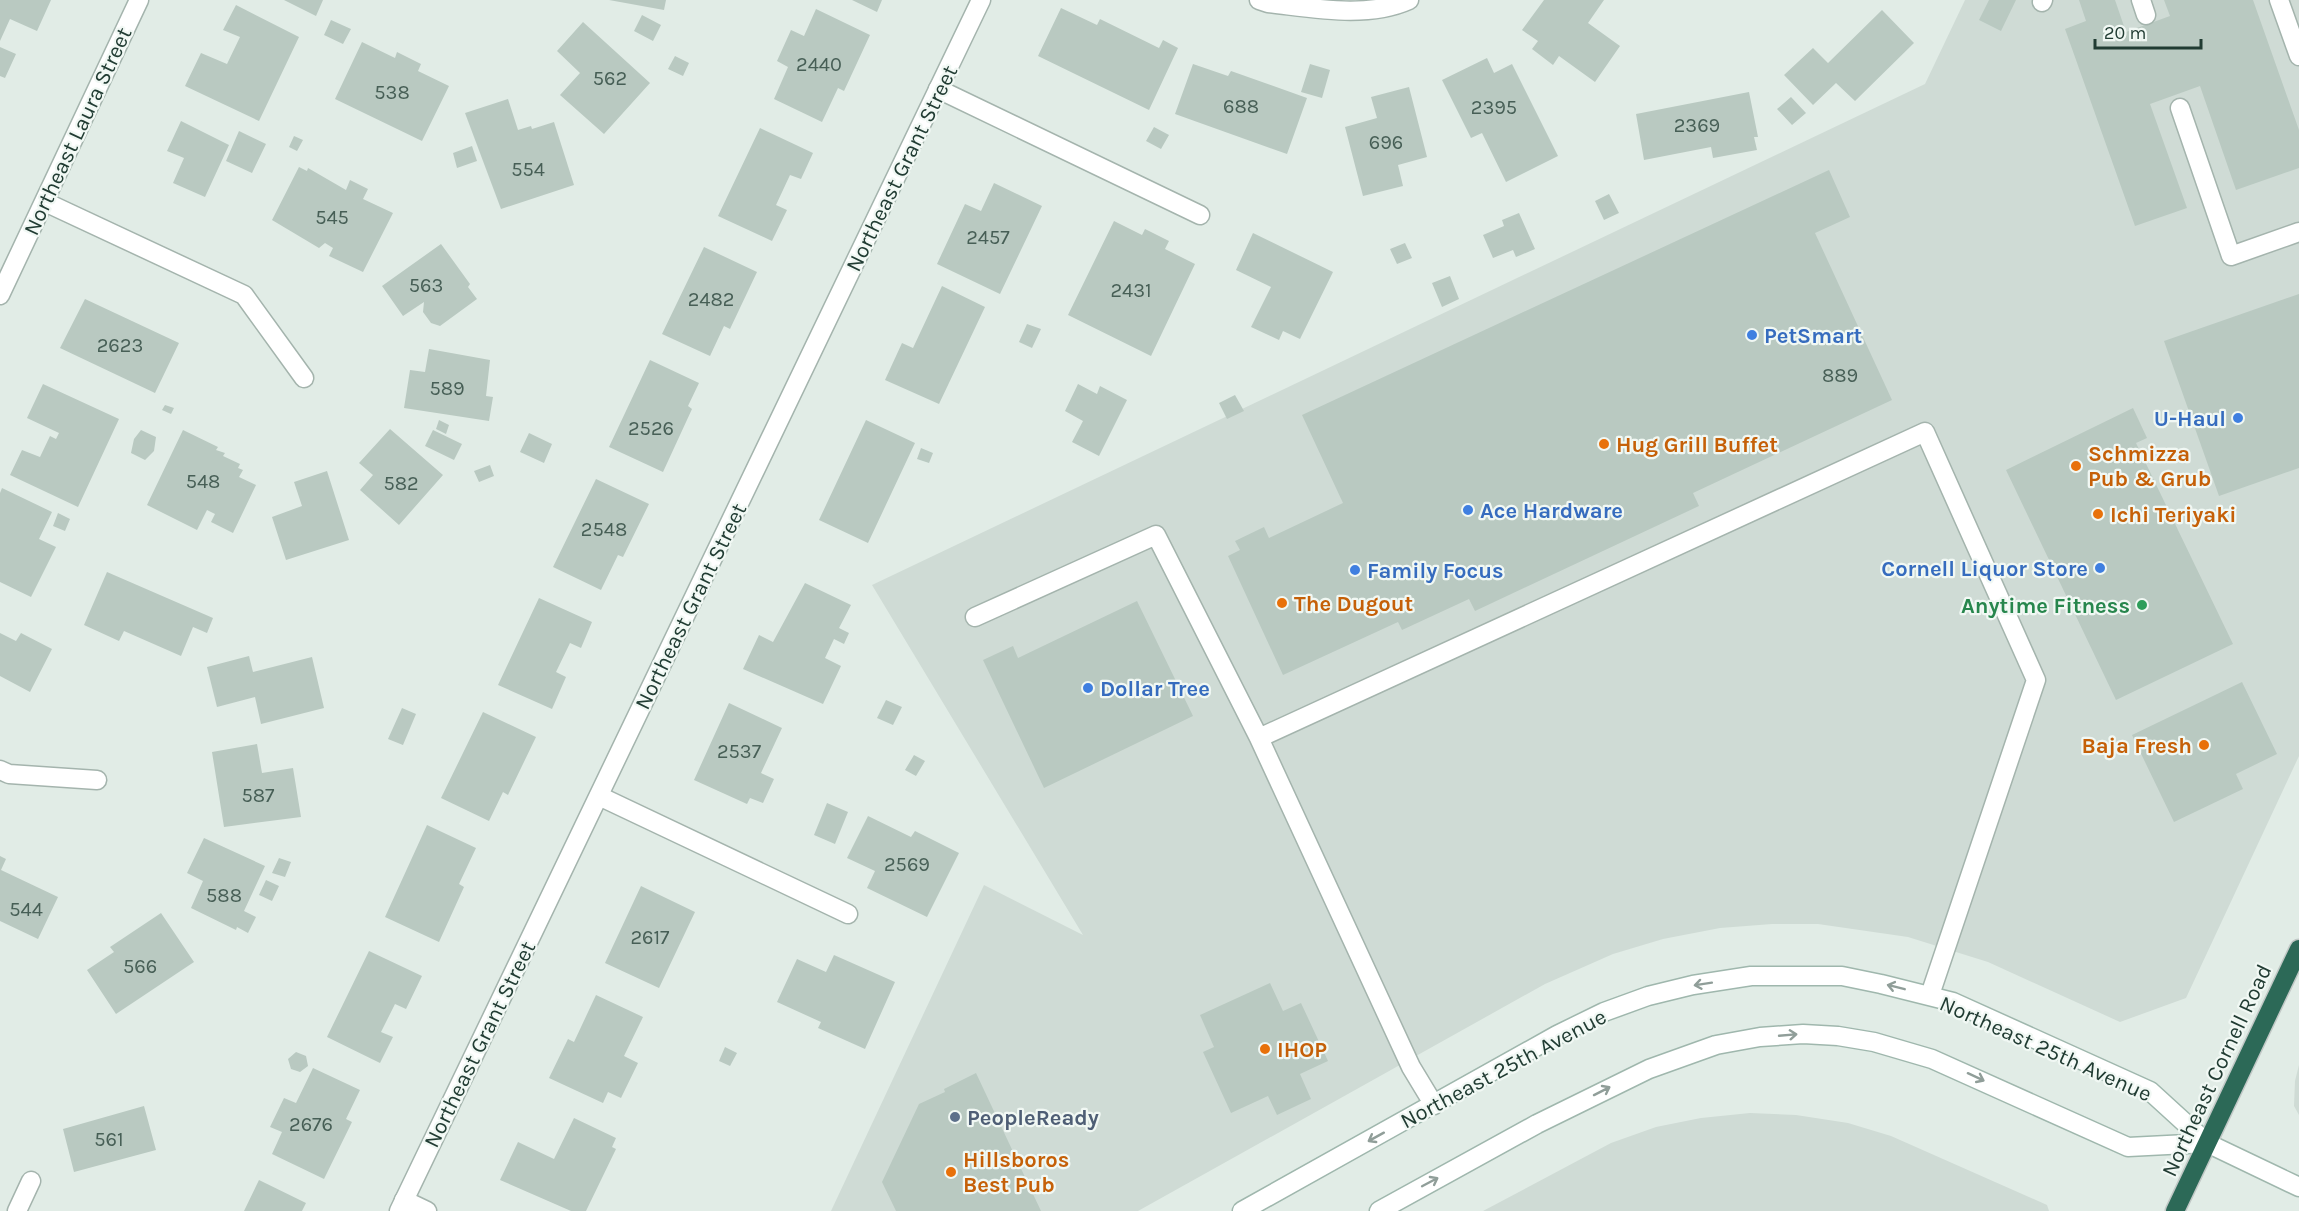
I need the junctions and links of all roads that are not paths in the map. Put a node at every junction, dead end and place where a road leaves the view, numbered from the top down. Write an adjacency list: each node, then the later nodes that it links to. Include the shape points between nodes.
1 (139, 0): 9 (street, Northeast Laura Street)
2 (981, 0): 7 (street, Northeast Grant Street)
3 (1259, 0): 4 (street, via 1314,8 1390,8)
4 (1409, 0)
5 (2280, 0): 6 (street)
6 (2299, 56)
7 (938, 89): 10 (street); 18 (street, Northeast Grant Street)
8 (2180, 108): 11 (street, via 2231,256)
9 (45, 202): 12 (street, Northeast Laura Street); 13 (street, via 244,295)
10 (1200, 215)
11 (2299, 232)
12 (0, 295)
13 (304, 378)
14 (975, 617): 15 (street, via 1156,535)
15 (1259, 738): 21 (street, via 1925,432 2036,680); 22 (street, via 1411,1067)
16 (0, 770): 17 (street, via 9,774)
17 (97, 780)
18 (599, 796): 19 (street); 26 (street, Northeast Grant Street)
19 (848, 914)
20 (2299, 948): 23 (highway, Northeast Cornell Road)
21 (1930, 996): 22 (street, Northeast 25th Avenue, one-way to 22, via 1842,976 1751,976 1693,985 1604,1012); 23 (street, Northeast 25th Avenue, via 1953,1002 2150,1091)
22 (1434, 1105): 29 (street, Northeast 25th Avenue, one-way to 29)
23 (2207, 1143): 25 (street, Northeast 25th Avenue); 30 (street, Northeast 25th Avenue, one-way to 23, via 1537,1124 1650,1069 1716,1045 1760,1037 1838,1036 1932,1059 2127,1147); 31 (highway, Northeast Cornell Road)
24 (31, 1181): 27 (street)
25 (2299, 1187)
26 (401, 1206): 28 (street)
27 (17, 1211)
28 (427, 1211)
29 (1242, 1211)
30 (1379, 1211)
31 (2175, 1211)

